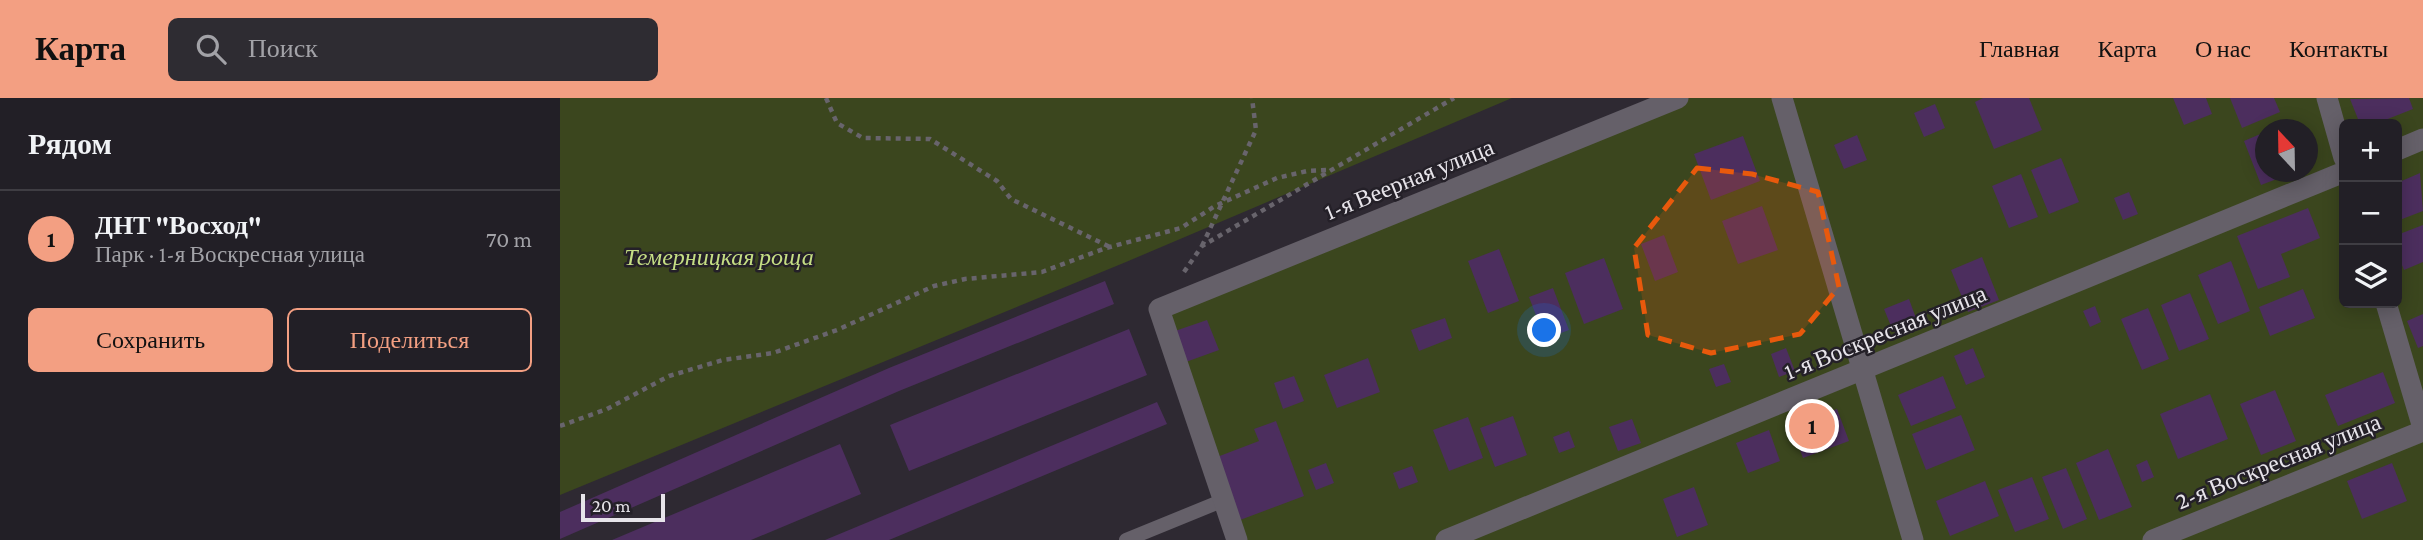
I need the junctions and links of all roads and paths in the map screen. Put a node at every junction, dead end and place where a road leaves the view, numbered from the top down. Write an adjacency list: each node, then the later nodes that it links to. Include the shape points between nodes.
1 (826, 98): 14 (path, via 837,123 863,138 930,139 997,181 1011,199)
2 (1252, 98): 12 (path, via 1256,130)
3 (1454, 98): 10 (path)
4 (1678, 98): 16 (street, 1-я Веерная улица)
5 (1782, 98): 17 (street)
6 (2327, 98): 8 (street)
7 (2423, 139): 9 (street)
8 (2339, 140)
9 (2402, 148)
10 (1327, 170): 12 (path, via 1292,173); 13 (path)
11 (2339, 174): 17 (street, 1-я Воскресная улица)
12 (1222, 204): 13 (path); 14 (path, via 1181,228)
13 (1202, 246): 16 (path)
14 (1111, 247): 18 (path, via 1042,272 934,286 781,350 669,376 607,409)
15 (2387, 308): 19 (street)
16 (1159, 309): 20 (street)
17 (1861, 371): 23 (street, 1-я Воскресная улица); 24 (street)
18 (560, 426)
19 (2423, 429): 25 (street, 2-я Воскресная улица)
20 (1224, 500): 21 (lane); 22 (street)
21 (1126, 540)
22 (1237, 540)
23 (1446, 540)
24 (1913, 540)
25 (2153, 540)

